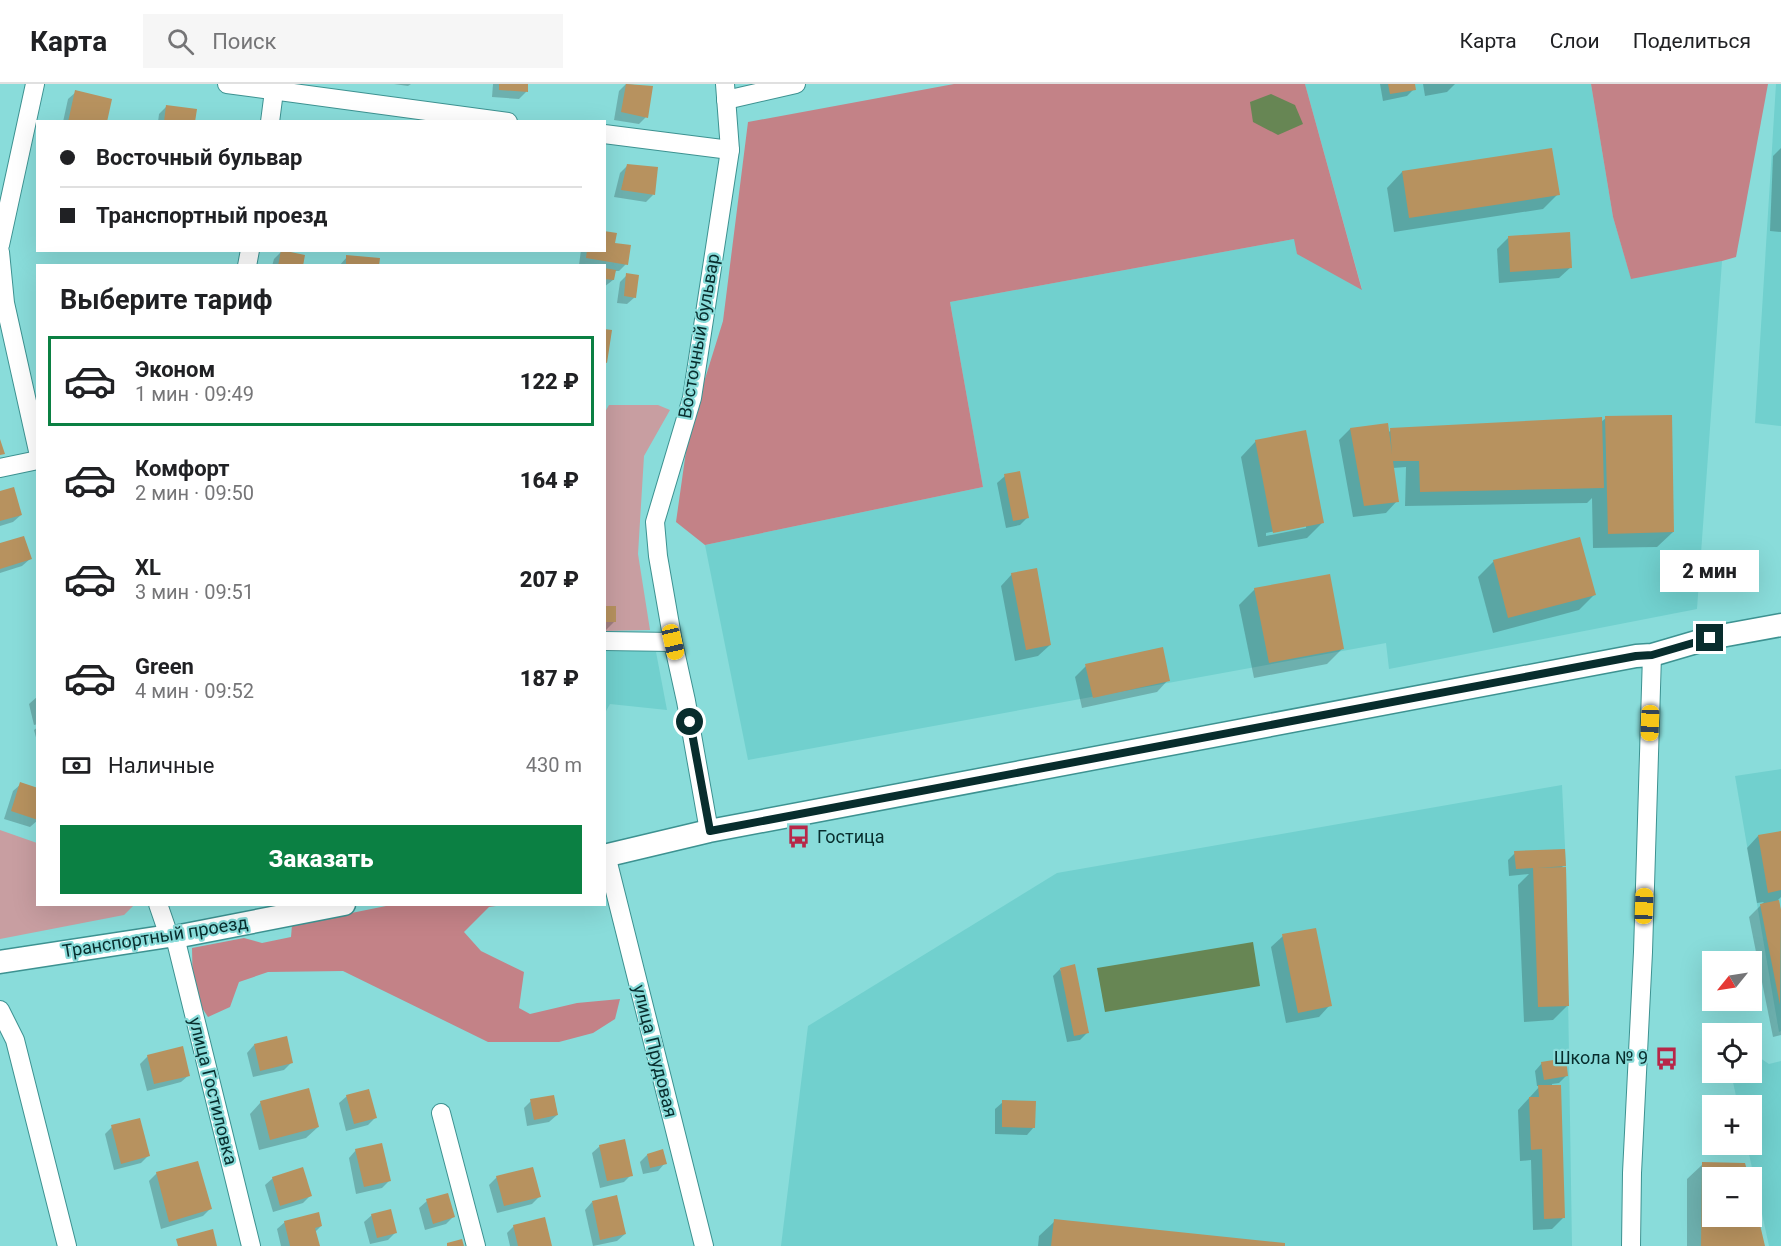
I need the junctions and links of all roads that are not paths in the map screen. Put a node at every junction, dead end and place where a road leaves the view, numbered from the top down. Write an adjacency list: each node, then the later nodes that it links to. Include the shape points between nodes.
1 (35, 84): 10 (street)
2 (227, 84): 4 (street)
3 (796, 84): 5 (street)
4 (274, 92): 6 (street); 7 (street)
5 (726, 92): 9 (street, Восточный бульвар)
6 (270, 120)
7 (492, 120)
8 (606, 134): 9 (street)
9 (730, 150): 17 (street, Восточный бульвар, via 692,398 655,522)
10 (0, 245)
11 (0, 252): 12 (street, via 5,303)
12 (36, 442)
13 (36, 460): 14 (street)
14 (0, 468)
15 (1781, 625): 18 (main road, via 1710,638)
16 (606, 641): 17 (street)
17 (673, 642): 19 (street, Восточный бульвар)
18 (1652, 655): 19 (main road); 32 (street)
19 (710, 831): 20 (main road)
20 (606, 856)
21 (606, 860): 31 (street, улица Прудовая)
22 (159, 906): 24 (street, улица Гостиловка)
23 (333, 906): 24 (main road, Транспортный проезд)
24 (172, 936): 25 (main road, Транспортный проезд); 29 (street, улица Гостиловка)
25 (0, 962)
26 (0, 1010): 28 (street, via 15,1040)
27 (441, 1113): 30 (street)
28 (67, 1246)
29 (251, 1246)
30 (476, 1246)
31 (704, 1246)
32 (1631, 1246)

